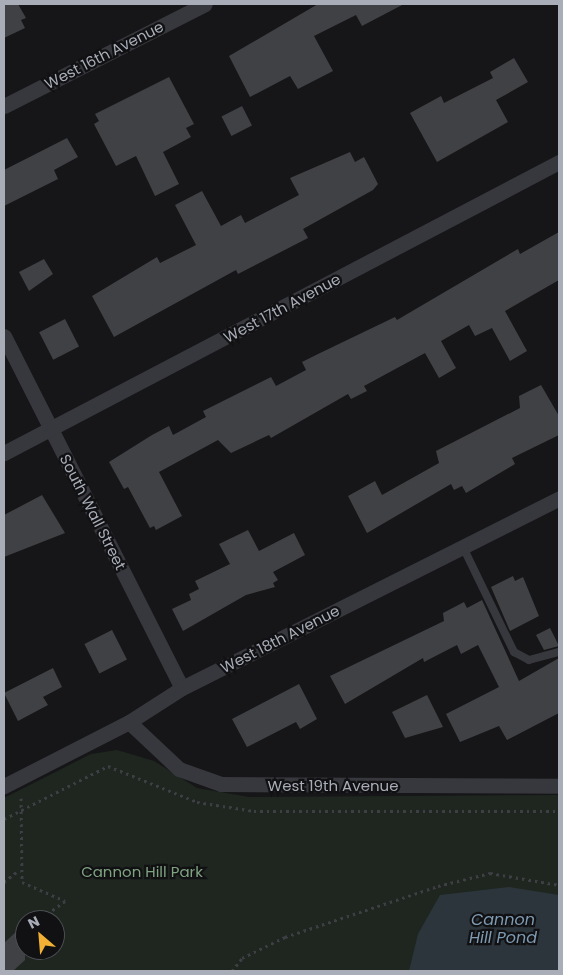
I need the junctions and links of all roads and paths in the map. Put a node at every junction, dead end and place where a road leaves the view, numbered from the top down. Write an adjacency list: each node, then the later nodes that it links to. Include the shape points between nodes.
1 (205, 4): 2 (street, West 16th Avenue)
2 (4, 106)
3 (559, 162): 5 (street, West 17th Avenue)
4 (4, 336): 5 (street, South Wall Street)
5 (50, 430): 6 (street, West 17th Avenue); 10 (street, South Wall Street)
6 (4, 454)
7 (559, 498): 8 (street, West 18th Avenue)
8 (463, 547): 9 (lane, via 514,652 528,660); 10 (street, West 18th Avenue)
9 (559, 652)
10 (182, 688): 11 (street, West 18th Avenue)
11 (129, 722): 12 (street, West 18th Avenue); 14 (street, West 19th Avenue, via 179,769 221,784)
12 (21, 777): 13 (street, West 18th Avenue); 15 (path)
13 (4, 786)
14 (559, 786)
15 (19, 870): 16 (path); 18 (path, via 28,888 65,902)
16 (4, 882)
17 (559, 885): 21 (path, via 490,873 438,886 285,937 242,958)
18 (53, 910)
19 (15, 939): 20 (path)
20 (4, 948)
21 (232, 971)

